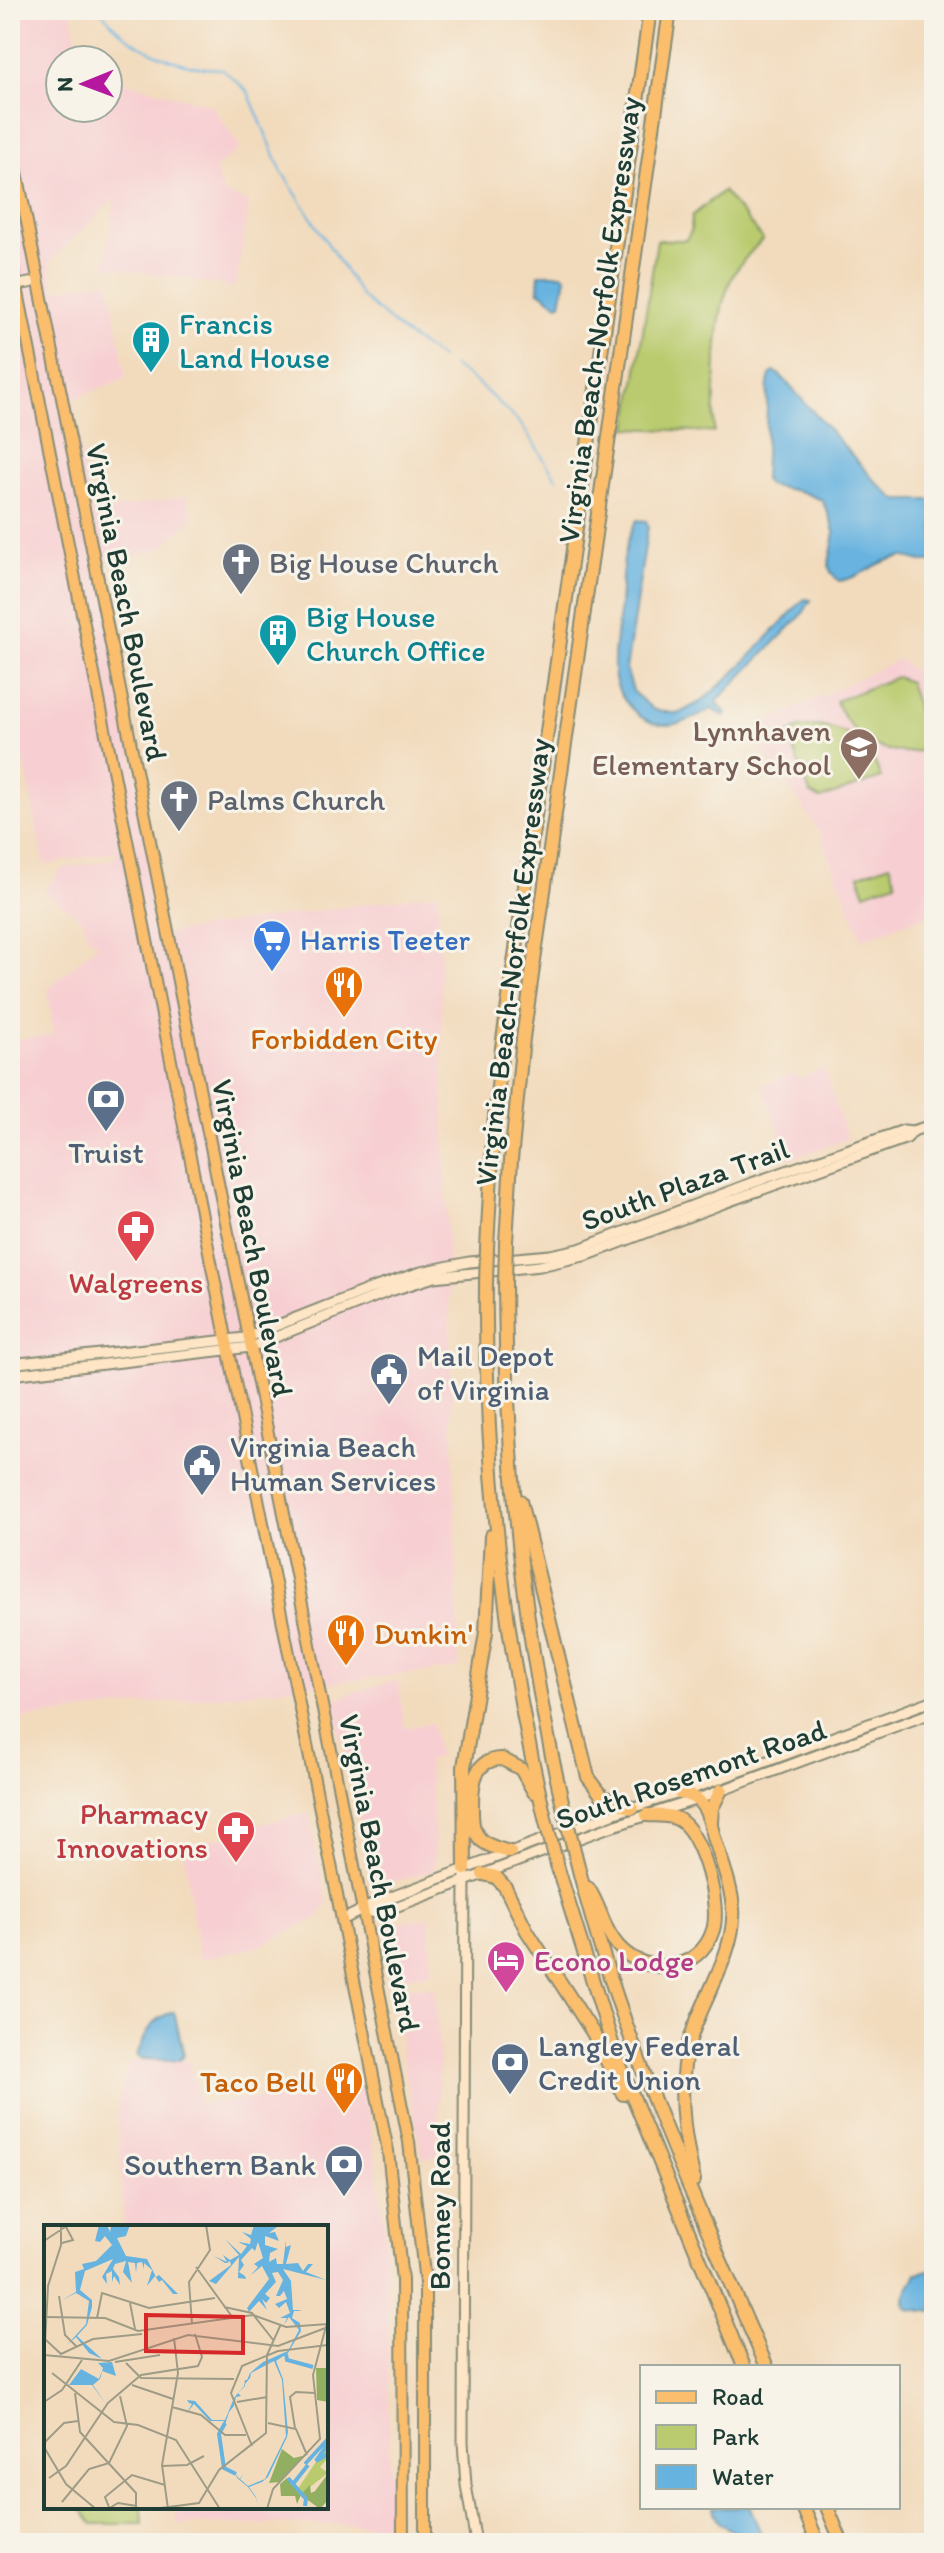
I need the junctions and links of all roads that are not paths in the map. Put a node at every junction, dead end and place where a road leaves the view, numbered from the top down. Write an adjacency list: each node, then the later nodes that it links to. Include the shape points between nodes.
1 (650, 10): 16 (highway, Virginia Beach-Norfolk Expressway, bridge, via 502,1047 486,1284)
2 (670, 10): 15 (highway, Virginia Beach-Norfolk Expressway, bridge, via 525,1023 506,1242)
3 (10, 137): 5 (main road, Virginia Beach Boulevard)
4 (10, 252): 6 (main road, Virginia Beach Boulevard)
5 (38, 281): 6 (main road); 11 (main road, Virginia Beach Boulevard)
6 (14, 286): 8 (main road, Virginia Beach Boulevard)
7 (10, 304): 8 (main road)
8 (24, 317): 12 (main road, Virginia Beach Boulevard)
9 (934, 1124): 10 (main road, South Plaza Trail)
10 (913, 1131): 11 (main road, South Plaza Trail, via 907,1138 588,1255 540,1266 434,1277); 11 (main road, South Plaza Trail, via 749,1184 579,1249 469,1262 388,1282)
11 (250, 1342): 12 (main road); 32 (main road, Virginia Beach Boulevard)
12 (228, 1346): 13 (main road); 14 (main road); 33 (main road, Virginia Beach Boulevard)
13 (10, 1364)
14 (10, 1375)
15 (510, 1455): 24 (highway, via 588,1777 603,1797); 31 (highway, Virginia Beach-Norfolk Expressway, bridge, via 526,1608)
16 (492, 1469): 26 (highway, Virginia Beach-Norfolk Expressway, via 507,1616); 30 (highway, via 487,1620 463,1790)
17 (934, 1700): 22 (main road, South Rosemont Road)
18 (934, 1712): 19 (main road, South Rosemont Road)
19 (878, 1733): 20 (main road); 21 (main road, South Rosemont Road)
20 (872, 1747)
21 (721, 1790): 23 (main road, South Rosemont Road); 27 (highway)
22 (680, 1793): 23 (highway); 24 (main road, South Rosemont Road)
23 (698, 1799): 25 (main road, South Rosemont Road); 27 (highway)
24 (632, 1808): 28 (main road, South Rosemont Road)
25 (647, 1815): 29 (main road, South Rosemont Road); 31 (highway, via 683,1822 699,1849 716,1910 712,1934 702,1950 668,1967 635,1960 607,1931)
26 (545, 1818): 28 (highway, via 516,1764 502,1759 484,1764 472,1785 474,1829 487,1844); 34 (highway, Virginia Beach-Norfolk Expressway, bridge, via 597,1999)
27 (711, 1825): 35 (highway, via 733,1920 688,2045 681,2104)
28 (510, 1852): 30 (main road, South Rosemont Road)
29 (483, 1874): 30 (main road, South Rosemont Road); 34 (highway, via 496,1877 505,1887 593,2033)
30 (464, 1875): 32 (main road); 42 (main road, Bonney Road, via 463,2442)
31 (580, 1877): 35 (highway, Virginia Beach-Norfolk Expressway, via 627,2026)
32 (363, 1911): 33 (main road); 41 (main road, Virginia Beach Boulevard, via 421,2231)
33 (342, 1920): 40 (main road, Virginia Beach Boulevard, via 395,2202 402,2280)
34 (659, 2164): 36 (highway, Virginia Beach-Norfolk Expressway)
35 (703, 2218): 37 (highway, Virginia Beach-Norfolk Expressway)
36 (743, 2365)
37 (766, 2365)
38 (804, 2509): 43 (highway)
39 (828, 2509): 44 (highway)
40 (403, 2543)
41 (425, 2543)
42 (476, 2543)
43 (818, 2543)
44 (842, 2543)

